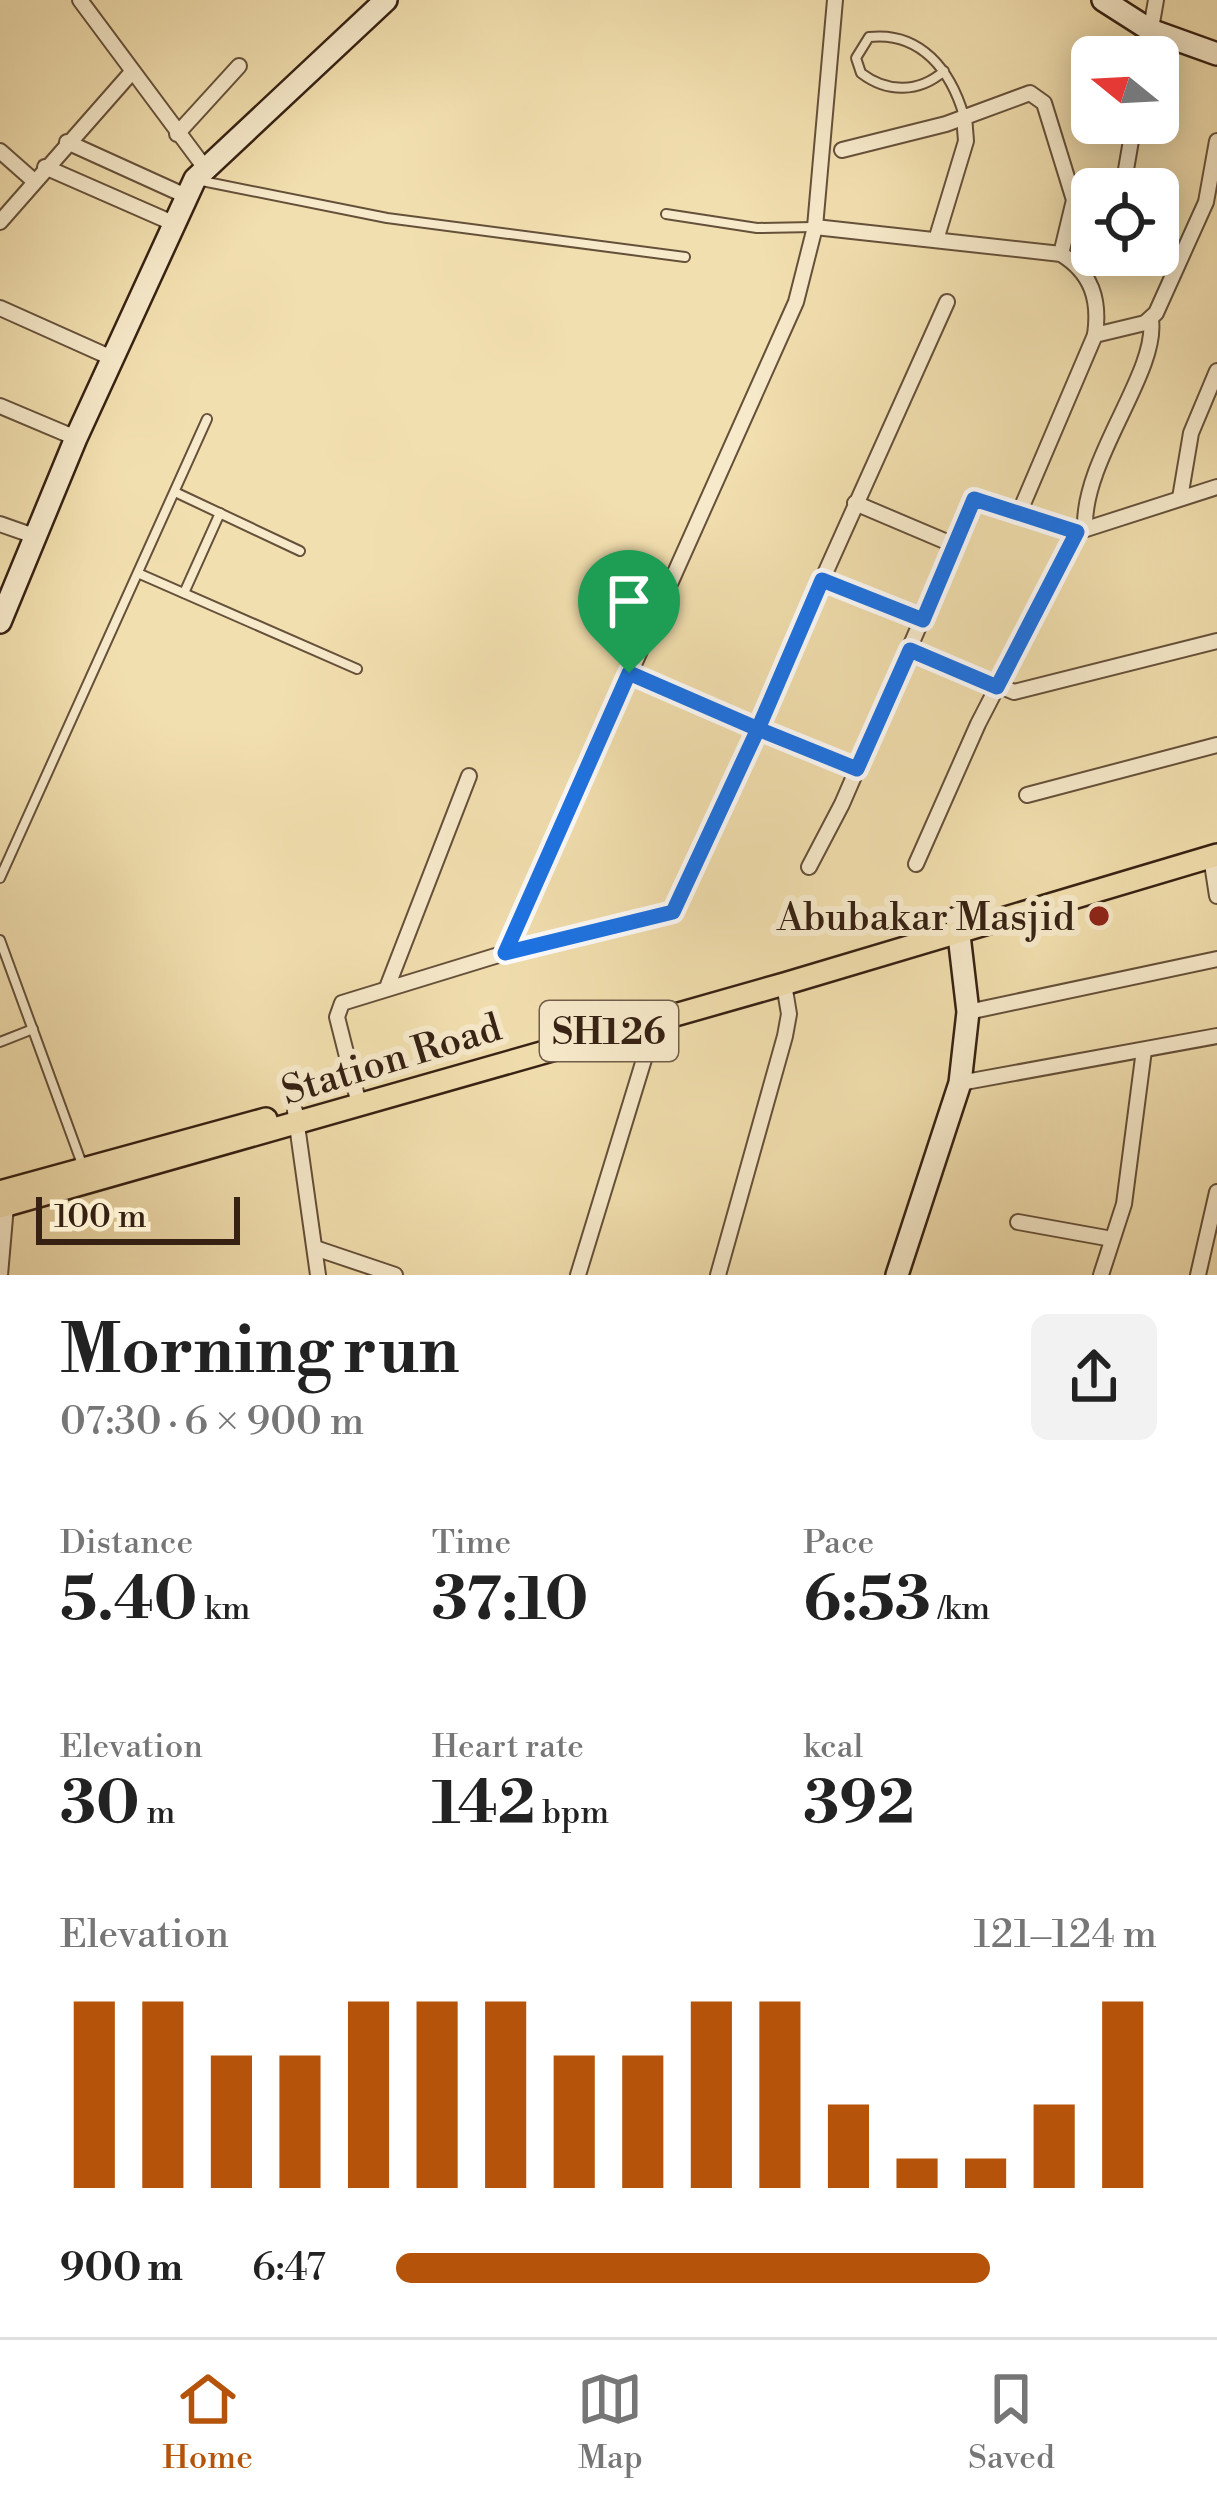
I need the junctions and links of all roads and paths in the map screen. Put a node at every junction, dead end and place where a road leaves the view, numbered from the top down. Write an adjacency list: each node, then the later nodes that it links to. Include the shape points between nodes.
1 (80, 0): 11 (street)
2 (386, 0): 20 (street)
3 (835, 0): 24 (street)
4 (1103, 0): 6 (street)
5 (1156, 0): 6 (street)
6 (1150, 30): 7 (street); 8 (street)
7 (1149, 36)
8 (1217, 54)
9 (239, 66): 13 (street)
10 (944, 71): 10 (lane, via 921,86 889,87 860,73 856,58 869,37 895,37); 12 (lane)
11 (130, 73): 13 (street); 15 (street)
12 (964, 116): 16 (street); 25 (street, via 965,141); 26 (street, via 1022,92 1044,103 1074,200)
13 (177, 134): 20 (street)
14 (1217, 141): 30 (street, via 1206,202)
15 (67, 142): 18 (street); 20 (street)
16 (842, 150)
17 (0, 151): 19 (street)
18 (45, 167): 19 (street); 23 (street)
19 (34, 181): 22 (street)
20 (195, 181): 23 (street); 27 (lane, via 387,218)
21 (666, 214): 24 (lane, via 757,228)
22 (1, 218)
23 (175, 224): 32 (street)
24 (815, 227): 25 (street); 56 (street, via 796,302)
25 (936, 240): 26 (street)
26 (1061, 254): 31 (street, via 1089,280 1099,308)
27 (685, 257)
28 (947, 302): 40 (street)
29 (0, 308): 32 (street)
30 (1150, 320): 31 (street); 44 (street, via 1145,352 1091,479)
31 (1095, 334): 41 (street)
32 (114, 359): 36 (street)
33 (1217, 371): 39 (street, via 1191,433)
34 (0, 406): 36 (street)
35 (207, 419): 38 (lane)
36 (76, 438): 45 (street)
37 (1217, 487): 39 (street)
38 (177, 493): 42 (lane); 48 (lane)
39 (1180, 498): 44 (street)
40 (855, 503): 46 (street); 49 (street)
41 (1020, 511): 44 (street); 46 (street, via 974,499)
42 (220, 513): 47 (lane); 50 (lane)
43 (0, 524): 45 (street)
44 (1081, 529): 57 (street)
45 (38, 537): 52 (street)
46 (954, 545): 51 (street)
47 (300, 550)
48 (140, 574): 50 (lane); 66 (lane)
49 (822, 580): 51 (street); 58 (street)
50 (184, 593): 55 (lane)
51 (923, 620): 54 (street)
52 (0, 622)
53 (1217, 641): 57 (street, via 1030,691)
54 (910, 650): 57 (street); 60 (street)
55 (357, 669)
56 (629, 673): 58 (street); 70 (street)
57 (997, 687): 64 (street)
58 (758, 729): 60 (street); 70 (street, via 673,912)
59 (1217, 745): 62 (street)
60 (857, 769): 65 (street)
61 (469, 776): 73 (street)
62 (1027, 795)
63 (1215, 851): 67 (street); 68 (main road, Station Road / SH126)
64 (916, 864)
65 (809, 867)
66 (0, 878)
67 (1217, 896)
68 (957, 924): 72 (main road, Station Road / SH126); 74 (street); 81 (main road, Station Road / SH126, via 556,1032)
69 (0, 940): 76 (lane)
70 (505, 953): 73 (street)
71 (1217, 959): 74 (street)
72 (784, 984): 75 (main road, Station Road / SH126); 93 (street, via 785,1036)
73 (388, 985): 81 (street, via 338,1009)
74 (968, 1012): 80 (street)
75 (657, 1017): 81 (main road, Station Road / SH126); 92 (street)
76 (33, 1028): 78 (lane); 83 (lane)
77 (1217, 1036): 79 (street)
78 (0, 1042)
79 (1144, 1050): 80 (street); 87 (street)
80 (960, 1083): 94 (street)
81 (357, 1100): 82 (main road, Station Road / SH126)
82 (296, 1118): 83 (main road, Station Road / SH126); 88 (street)
83 (86, 1174): 85 (main road, Station Road / SH126)
84 (1217, 1192): 96 (street)
85 (2, 1201): 89 (street)
86 (1018, 1222): 87 (street)
87 (1112, 1239): 95 (street)
88 (315, 1249): 90 (street); 91 (street)
89 (0, 1275)
90 (318, 1275)
91 (395, 1275)
92 (578, 1275)
93 (718, 1275)
94 (897, 1275)
95 (1101, 1275)
96 (1198, 1275)

